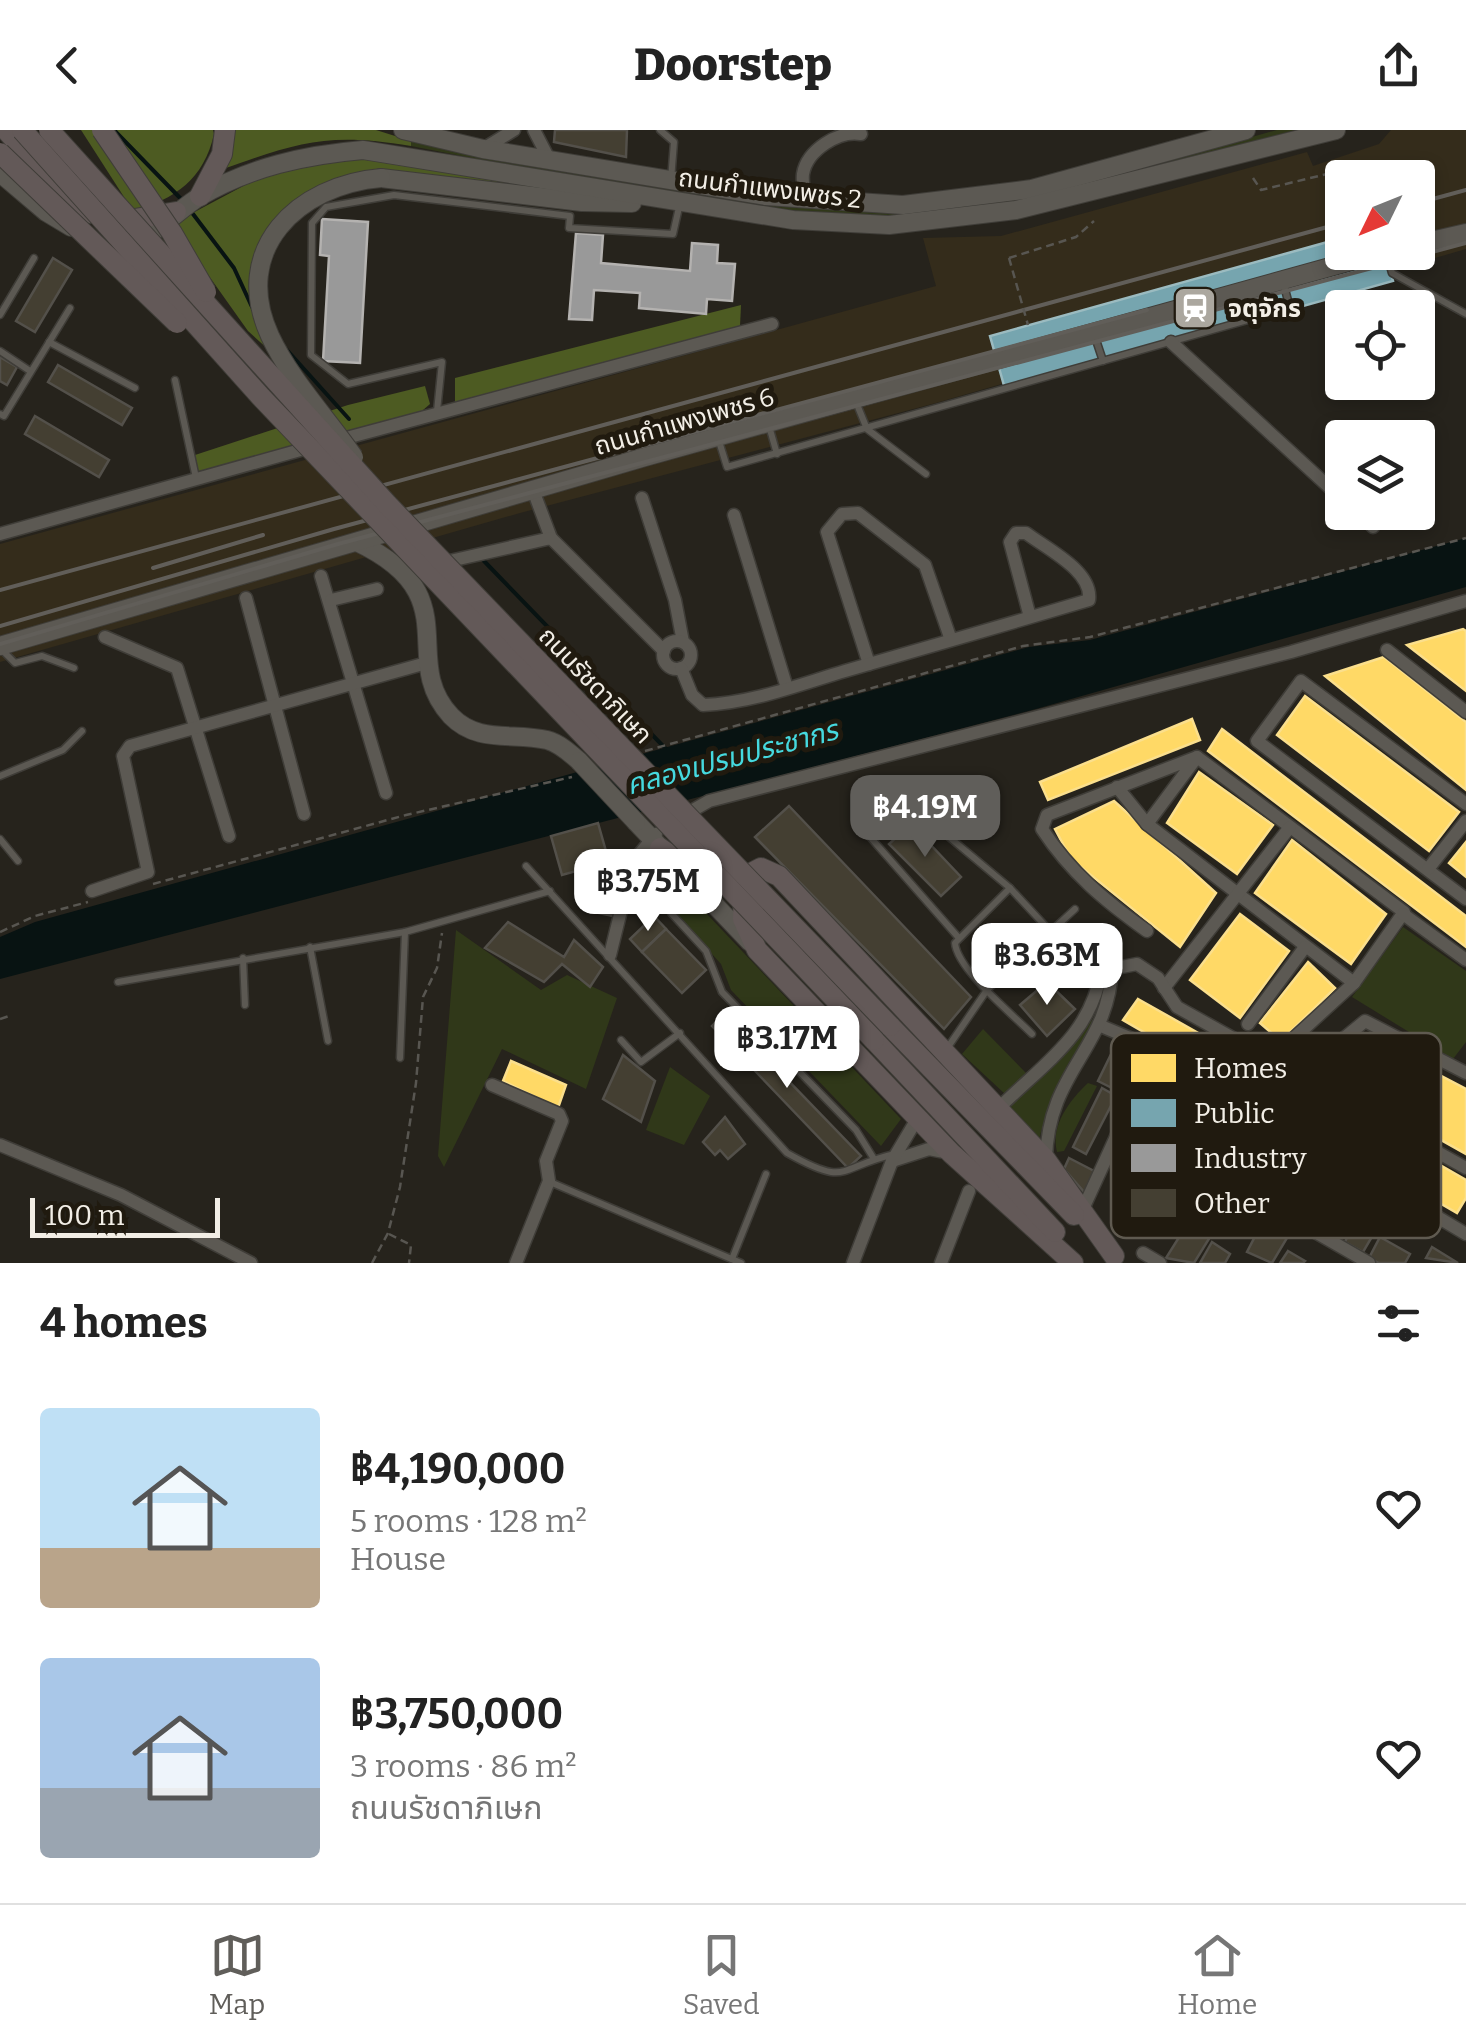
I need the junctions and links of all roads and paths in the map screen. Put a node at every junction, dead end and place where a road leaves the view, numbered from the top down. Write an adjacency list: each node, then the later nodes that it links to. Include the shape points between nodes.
1 (6, 130): 24 (main road, via 84,210 122,223)
2 (22, 130): 46 (main road, ถนนรัชดาภิเษก, bridge)
3 (49, 130): 37 (main road, ถนนรัชดาภิเษก, bridge)
4 (102, 130): 37 (main road, bridge)
5 (225, 130): 21 (main road, via 222,154)
6 (403, 130): 14 (main road, ถนนกำแพงเพชร 2)
7 (514, 130): 14 (street)
8 (534, 130): 16 (street)
9 (544, 130): 16 (lane)
10 (660, 130): 20 (lane, via 674,142)
11 (1246, 130): 22 (main road, ถนนกำแพงเพชร 2, via 996,196 904,205)
12 (1336, 130): 23 (main road, ถนนกำแพงเพชร 2, via 947,222 840,224)
13 (861, 134): 22 (street, via 833,136 818,150 803,173)
14 (484, 149): 16 (main road, ถนนกำแพงเพชร 2)
15 (0, 152): 46 (main road, bridge)
16 (546, 154): 20 (main road, ถนนกำแพงเพชร 2)
17 (0, 173): 24 (main road, ถนนกำแพงเพชร 2, via 91,238 138,240)
18 (1325, 174): 19 (path, via 1261,190)
19 (1253, 178)
20 (671, 182): 22 (main road, ถนนกำแพงเพชร 2)
21 (200, 196): 23 (main road, ถนนกำแพงเพชร 2, via 286,161 363,150); 24 (main road, ถนนกำแพงเพชร 2)
22 (805, 199)
23 (671, 202): 49 (lane, via 673,234 568,228 570,216 394,196 326,207 312,223 311,354 348,384 442,362); 60 (main road, bridge, via 582,202 381,178 330,186 300,204 271,242 260,294 276,347)
24 (176, 212)
25 (1094, 220): 36 (path, bridge, via 1076,238 1009,258)
26 (1466, 233): 27 (main road)
27 (1435, 240)
28 (34, 258): 34 (lane)
29 (1325, 268): 31 (main road, ถนนกำแพงเพชร 6)
30 (1391, 270): 33 (lane)
31 (1282, 280): 38 (main road, ถนนกำแพงเพชร 6); 40 (lane, via 1290,308)
32 (70, 308): 39 (lane)
33 (1466, 314)
34 (0, 315)
35 (772, 324): 49 (street)
36 (1028, 325)
37 (226, 328): 60 (main road, ถนนรัชดาภิเษก, bridge)
38 (1094, 332): 42 (lane); 47 (main road, ถนนกำแพงเพชร 6)
39 (49, 342): 43 (lane); 45 (lane)
40 (1172, 342): 42 (lane); 57 (street)
41 (0, 352): 43 (lane)
42 (1103, 361): 52 (lane)
43 (30, 370): 48 (lane)
44 (175, 380): 56 (lane)
45 (135, 388)
46 (260, 397): 141 (main road, ถนนรัชดาภิเษก, bridge)
47 (855, 398): 50 (main road, ถนนกำแพงเพชร 6); 52 (lane)
48 (2, 415): 51 (lane)
49 (437, 418): 56 (street)
50 (767, 423): 53 (main road, ถนนกำแพงเพชร 6); 54 (lane)
51 (0, 425)
52 (866, 430): 54 (lane); 55 (lane)
53 (718, 436): 54 (lane, via 728,468); 58 (main road, ถนนกำแพงเพชร 6)
54 (778, 454)
55 (926, 474)
56 (196, 479): 62 (street)
57 (1325, 483)
58 (532, 490): 63 (street); 65 (main road, ถนนกำแพงเพชร 6)
59 (642, 498): 75 (street)
60 (387, 504): 141 (main road, ถนนรัชดาภิเษก, bridge)
61 (734, 516): 84 (street)
62 (0, 534)
63 (550, 538): 66 (street); 78 (street)
64 (1466, 538): 89 (path, via 1090,638 1024,646)
65 (357, 542): 66 (main road); 76 (main road, ถนนกำแพงเพชร 6)
66 (406, 574): 79 (main road, via 422,600)
67 (321, 576): 70 (street)
68 (377, 589): 70 (street)
69 (246, 598): 85 (street)
70 (331, 600): 83 (street)
71 (1466, 601): 104 (street, via 709,801)
72 (1030, 617): 72 (street, via 1089,600 1091,589 1084,576 1026,533 1016,533 1010,542); 74 (street)
73 (104, 637): 87 (street, via 177,668)
74 (951, 640): 80 (street); 80 (street, via 925,566 858,514 842,514 827,532)
75 (683, 642): 78 (street, via 669,643); 82 (street, via 691,653)
76 (0, 646): 81 (lane, via 15,664 42,656)
77 (1387, 650): 86 (street)
78 (664, 651): 82 (street, via 668,664)
79 (430, 662): 83 (street); 91 (main road, via 438,699 458,722 486,736 548,740)
80 (869, 664): 84 (street)
81 (74, 668)
82 (681, 668): 84 (street, via 703,705)
83 (354, 682): 85 (street); 94 (street)
84 (786, 688)
85 (275, 704): 87 (street); 97 (street)
86 (1466, 712)
87 (196, 726): 102 (street); 112 (street, via 126,751 148,872)
88 (82, 731): 92 (lane, via 63,750)
89 (640, 753)
90 (1197, 756): 93 (street); 99 (street); 100 (street)
91 (580, 768): 104 (main road, bridge); 108 (path)
92 (0, 776)
93 (1118, 787): 99 (street); 119 (street, via 1047,815 1042,829 1087,886)
94 (386, 794)
95 (1466, 804): 107 (street, via 1300,681 1257,742)
96 (918, 811): 109 (lane)
97 (304, 814)
98 (1466, 821): 107 (street)
99 (1147, 824): 111 (street)
100 (1290, 827): 111 (street); 117 (street)
101 (862, 829): 123 (lane)
102 (229, 836)
103 (0, 839): 105 (lane)
104 (656, 843): 113 (main road, via 714,884 770,869); 126 (main road); 127 (street, via 632,862)
105 (18, 861)
106 (526, 866): 110 (lane)
107 (1428, 870): 114 (street)
108 (146, 886)
109 (1010, 888): 122 (lane); 123 (lane)
110 (550, 891): 118 (lane); 127 (lane)
111 (1237, 895): 125 (street); 133 (street)
112 (91, 896): 120 (path)
113 (796, 896): 126 (main road, via 767,875 747,884 741,908); 150 (main road)
114 (1466, 899)
115 (1075, 909): 122 (lane)
116 (671, 913): 162 (lane, via 706,951 722,992 856,1130)
117 (1402, 914): 129 (street); 132 (street)
118 (444, 921): 121 (lane); 170 (path, via 437,968 423,997 416,1083)
119 (1148, 931)
120 (0, 932)
121 (405, 932): 124 (lane); 152 (lane)
122 (1051, 932): 134 (lane)
123 (958, 938): 134 (lane, via 958,955)
124 (310, 947): 128 (lane); 149 (lane)
125 (1306, 947): 132 (street); 138 (street)
126 (757, 950): 156 (main road)
127 (610, 955): 140 (lane)
128 (243, 958): 131 (lane); 135 (lane)
129 (1466, 960)
130 (1112, 968): 133 (street, via 1138,964); 139 (street); 155 (street, via 1101,971 1096,1001 1081,1028)
131 (118, 982)
132 (1354, 983): 144 (street)
133 (1164, 988): 143 (street, via 1177,1006)
134 (988, 990): 147 (lane); 150 (lane)
135 (246, 1005)
136 (10, 1016): 137 (path)
137 (0, 1018)
138 (1248, 1024)
139 (1101, 1026): 142 (street); 163 (street, via 1057,1094)
140 (680, 1033): 148 (lane, via 641,1062); 162 (lane, via 787,1152 834,1174)
141 (882, 1033): 174 (main road, ถนนรัชดาภิเษก); 183 (main road, ถนนรัชดาภิเษก)
142 (1118, 1033)
143 (1225, 1033)
144 (1299, 1033)
145 (1350, 1033): 146 (street, via 1365,1021)
146 (1389, 1033)
147 (1032, 1034)
148 (621, 1040)
149 (328, 1041)
150 (946, 1050): 155 (main road)
151 (1466, 1053): 153 (street)
152 (400, 1058)
153 (1461, 1070)
154 (492, 1085): 166 (street, via 561,1117 546,1162)
155 (999, 1108): 163 (main road)
156 (917, 1119): 159 (main road); 161 (street)
157 (0, 1144): 176 (street, via 122,1194)
158 (1111, 1149): 168 (street)
159 (951, 1153): 161 (street, via 929,1149); 182 (main road)
160 (1441, 1154): 164 (street)
161 (894, 1158): 162 (lane); 180 (street)
162 (874, 1159)
163 (1046, 1160): 168 (main road)
164 (1466, 1168)
165 (766, 1174): 175 (lane)
166 (549, 1182): 175 (lane); 179 (street)
167 (969, 1192): 181 (street)
168 (1083, 1208): 174 (main road)
169 (1441, 1219): 171 (street)
170 (388, 1233): 177 (path); 178 (path, via 410,1244)
171 (1466, 1234)
172 (1326, 1238): 185 (street)
173 (1144, 1253): 184 (street)
174 (1118, 1260)
175 (736, 1261)
176 (251, 1263)
177 (372, 1263)
178 (409, 1263)
179 (516, 1263)
180 (853, 1263)
181 (942, 1263)
182 (1073, 1263)
183 (1084, 1263)
184 (1160, 1263)
185 (1369, 1263)

